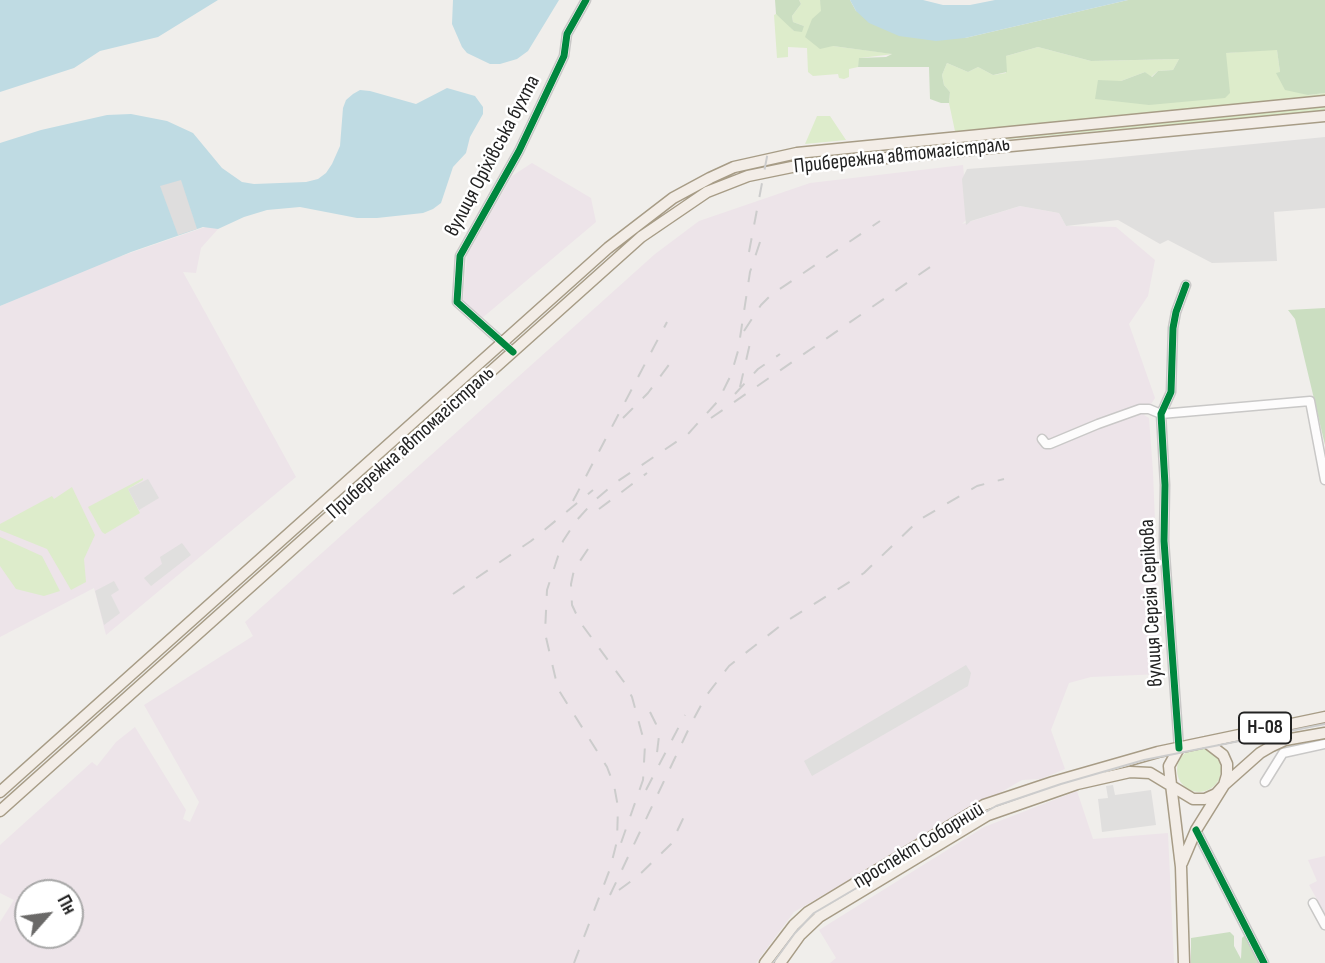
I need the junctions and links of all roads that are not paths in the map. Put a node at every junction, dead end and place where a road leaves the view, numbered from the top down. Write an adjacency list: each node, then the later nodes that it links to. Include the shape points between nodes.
1 (586, 0): 9 (street, вулиця Оріхівська бухта, via 567,34 564,56 525,140 460,256 457,302)
2 (1325, 101): 4 (main road, Прибережна автомагістраль)
3 (1325, 116): 6 (main road, Прибережна автомагістраль)
4 (956, 136): 5 (main road, Прибережна автомагістраль); 6 (main road, via 951,146)
5 (931, 138): 7 (main road, via 938,143); 9 (main road, Прибережна автомагістраль, via 788,155 734,167 710,178 634,226)
6 (957, 150): 7 (main road, Прибережна автомагістраль)
7 (933, 152): 10 (main road, Прибережна автомагістраль, via 778,169 707,192 641,237)
8 (1186, 285): 11 (street, via 1173,328 1173,381)
9 (502, 343): 10 (street, вулиця Оріхівська бухта); 14 (main road, Прибережна автомагістраль)
10 (513, 352): 15 (main road, Прибережна автомагістраль)
11 (1161, 414): 12 (street, via 1140,409 1051,444); 13 (street, via 1310,401); 22 (street, вулиця Сергія Серікова, via 1164,541)
12 (1042, 439)
13 (1325, 480)
14 (135, 671): 15 (main road, via 140,680); 16 (main road, Прибережна автомагістраль)
15 (146, 680): 17 (main road, Прибережна автомагістраль)
16 (113, 692): 17 (main road); 26 (main road, Прибережна автомагістраль)
17 (122, 702): 27 (main road, Прибережна автомагістраль)
18 (1325, 717): 20 (main road, Н-08)
19 (1325, 733): 24 (main road, Н-08, via 1272,746)
20 (1206, 742): 22 (main road, Н-08); 24 (main road, via 1227,764)
21 (1325, 744): 23 (street, via 1283,753)
22 (1179, 748): 25 (main road, Н-08, via 1169,766); 31 (main road, проспект Соборний, via 984,805 817,906)
23 (1265, 782)
24 (1224, 785): 25 (main road, via 1205,799 1193,799); 28 (main road, Н-08)
25 (1173, 789): 29 (main road, Н-08); 33 (main road, проспект Соборний, via 1150,773 1130,772 1077,783 988,815 830,911)
26 (0, 792)
27 (0, 811)
28 (1196, 831): 29 (main road, Н-08); 37 (street)
29 (1181, 867): 36 (main road, Н-08)
30 (1312, 903): 32 (street)
31 (794, 925): 33 (main road); 34 (main road, проспект Соборний)
32 (1325, 925)
33 (803, 933): 35 (main road, проспект Соборний)
34 (765, 963)
35 (780, 963)
36 (1184, 963)
37 (1264, 963)

